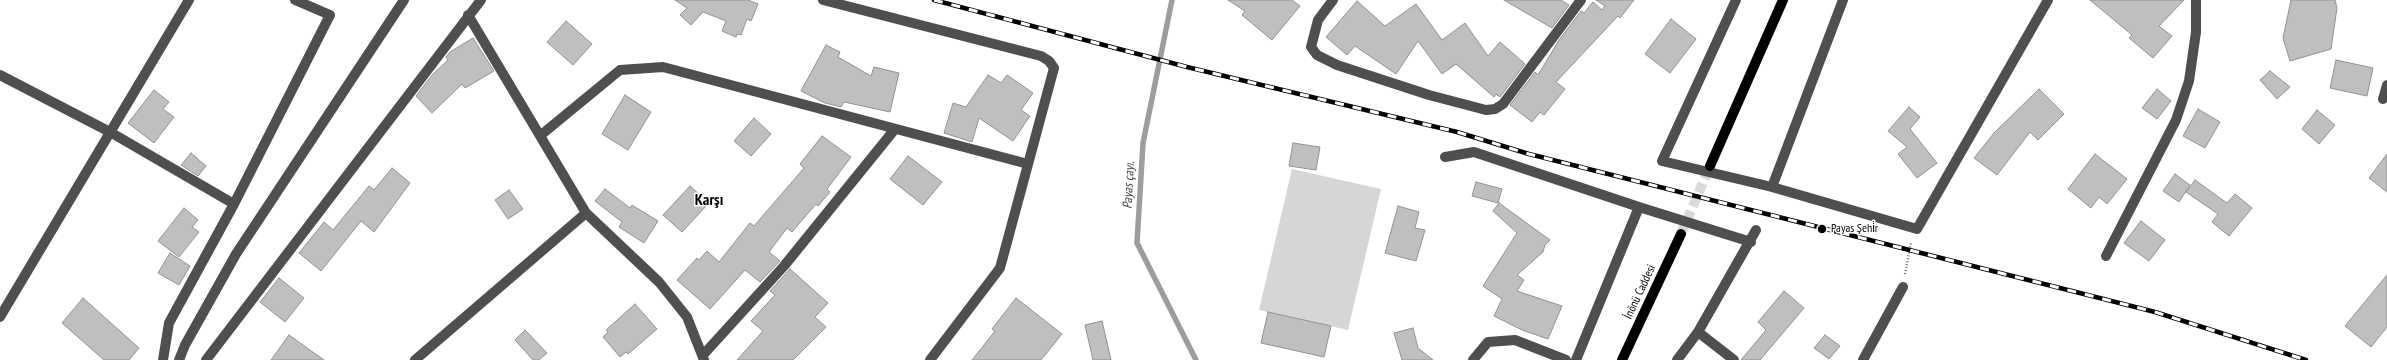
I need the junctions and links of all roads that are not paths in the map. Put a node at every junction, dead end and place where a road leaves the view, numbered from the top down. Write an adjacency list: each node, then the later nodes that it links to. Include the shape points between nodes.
1 (189, 0): 18 (street)
2 (295, 0): 24 (street, via 330,15)
3 (404, 0): 37 (street, via 236,254)
4 (481, 0): 13 (street)
5 (823, 0): 21 (street, via 1040,56 1049,61 1054,68 1053,77)
6 (1333, 0): 7 (street, via 1318,20 1311,47 1316,56 1429,95 1486,110 1495,109 1503,104)
7 (1581, 0)
8 (1736, 0): 23 (street, via 1662,161)
9 (1783, 0): 22 (main road)
10 (1843, 0): 23 (street)
11 (2048, 0): 23 (street, via 1917,228)
12 (2196, 0): 30 (street, via 2196,32 2190,81 2176,120)
13 (468, 15): 19 (street); 34 (street)
14 (0, 74): 18 (street)
15 (2387, 85): 16 (street)
16 (2383, 98)
17 (895, 129): 19 (street, via 662,66 620,70); 21 (street); 35 (street, via 784,266)
18 (110, 132): 24 (street); 32 (street)
19 (541, 135): 26 (street)
20 (1445, 157): 25 (street, via 1474,152)
21 (1028, 164): 39 (street, via 1000,268)
22 (1710, 166)
23 (1772, 187)
24 (234, 204): 36 (street, via 169,323)
25 (1639, 207): 29 (street); 42 (street)
26 (586, 213): 35 (street, via 659,282 687,317); 38 (street)
27 (1756, 230): 29 (street)
28 (1682, 234): 43 (main road, İnönü Caddesi)
29 (1751, 242): 33 (street)
30 (2106, 256)
31 (1903, 287): 46 (street)
32 (0, 317)
33 (1698, 332): 44 (street); 45 (street)
34 (212, 358)
35 (704, 358)
36 (163, 360)
37 (179, 360)
38 (415, 360)
39 (931, 360)
40 (1473, 360): 41 (street, via 1488,342 1515,340)
41 (1566, 360)
42 (1576, 360)
43 (1622, 360)
44 (1677, 360)
45 (1734, 360)
46 (1863, 360)

